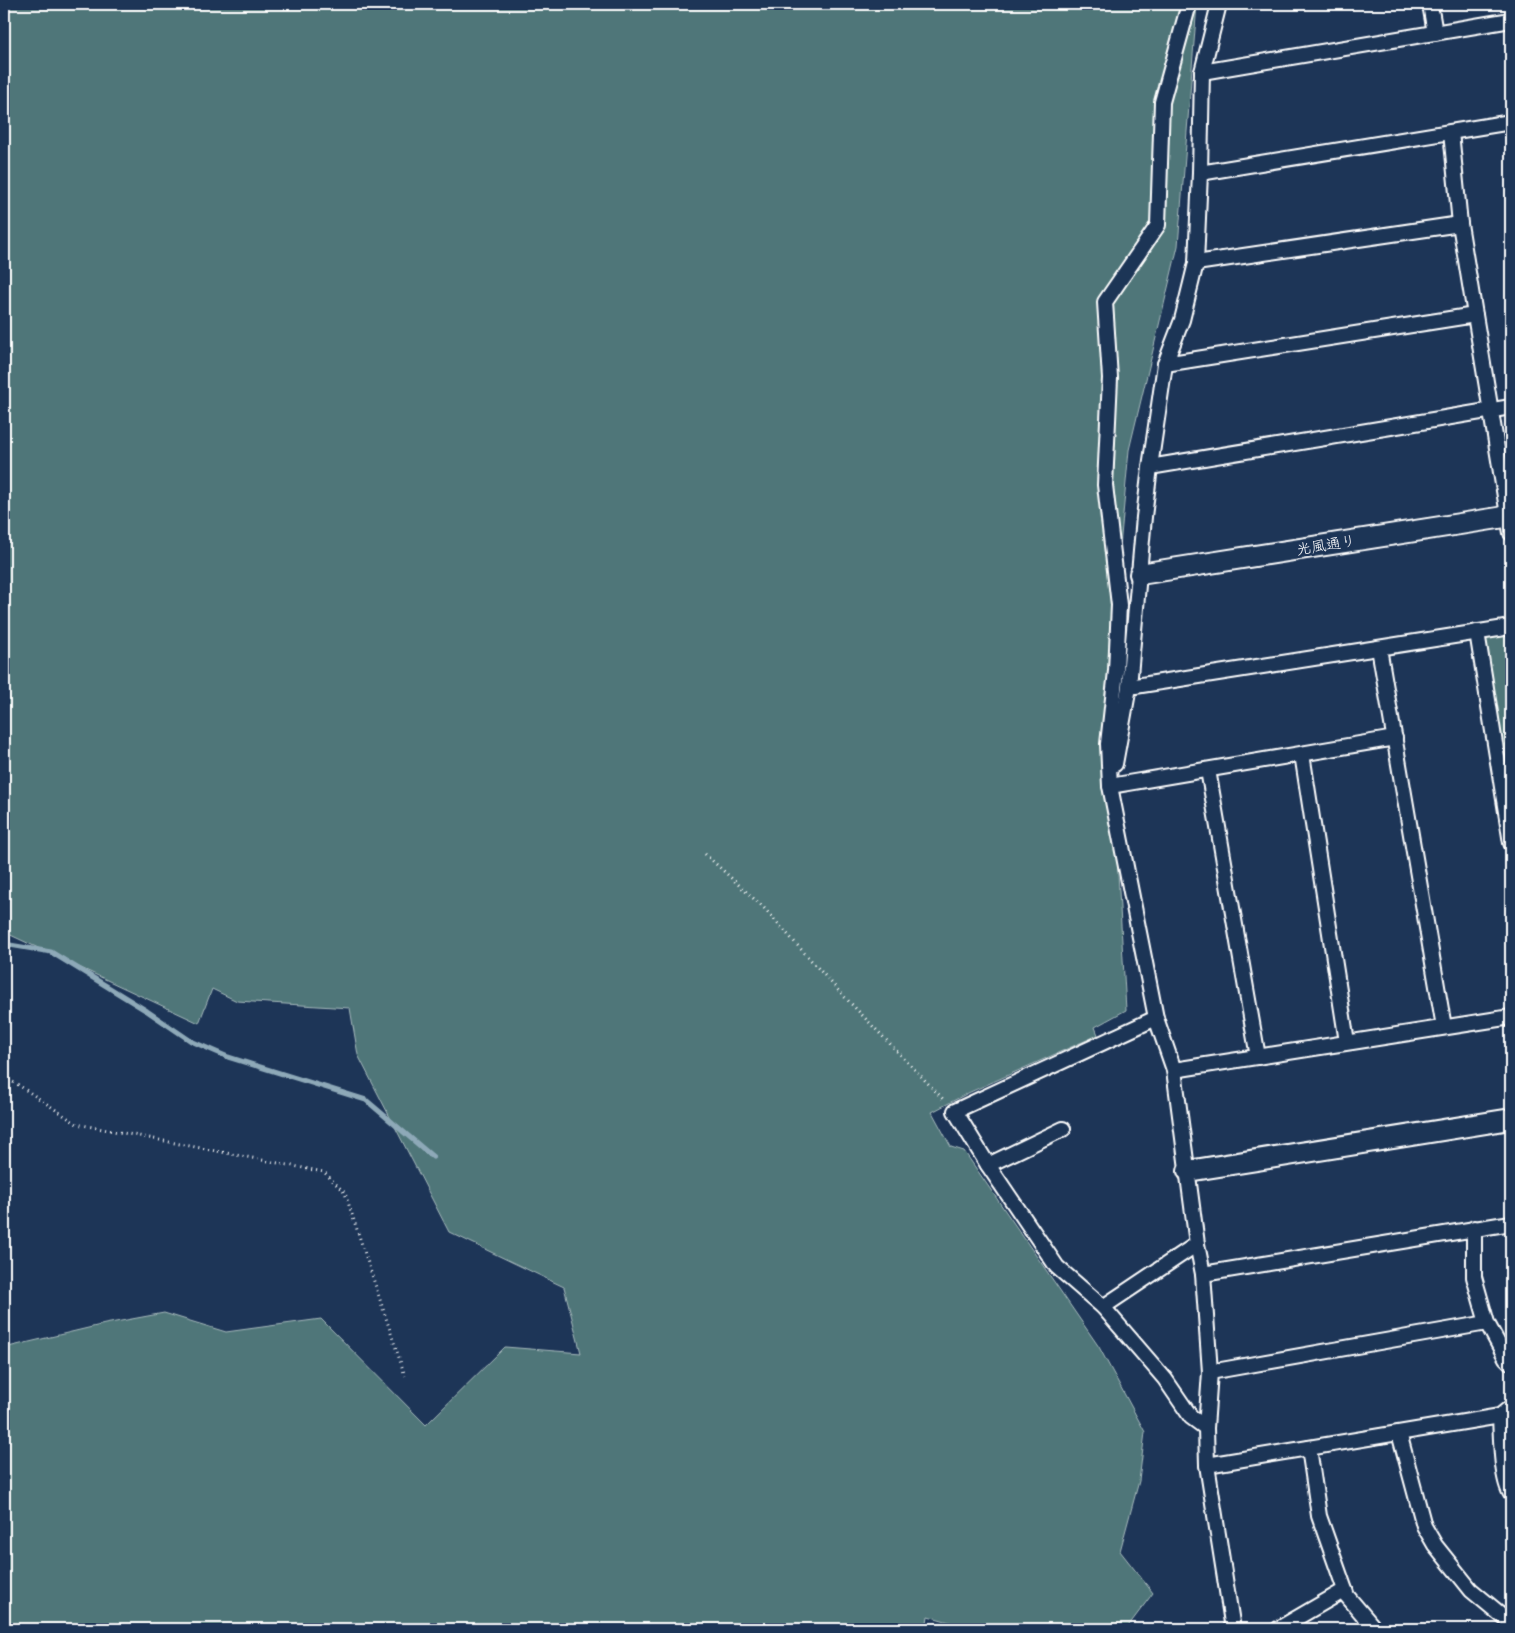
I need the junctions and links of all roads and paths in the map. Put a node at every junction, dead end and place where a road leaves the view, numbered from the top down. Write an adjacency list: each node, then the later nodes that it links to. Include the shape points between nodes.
1 (1189, 4): 26 (street, via 1162,102 1158,225 1105,302 1110,378 1105,485 1119,606 1108,744)
2 (1219, 4): 6 (street)
3 (1430, 4): 5 (street)
4 (1511, 20): 5 (street)
5 (1435, 33): 6 (street)
6 (1202, 72): 9 (street)
7 (1511, 122): 8 (street)
8 (1450, 132): 9 (street); 10 (street)
9 (1200, 173): 11 (street)
10 (1460, 224): 11 (street); 12 (street)
11 (1196, 263): 13 (street, via 1182,320)
12 (1475, 315): 13 (street); 15 (street)
13 (1165, 364): 16 (street)
14 (1511, 406): 15 (street)
15 (1490, 410): 16 (street); 17 (street)
16 (1150, 467): 18 (street)
17 (1510, 522): 18 (street, 光風通り)
18 (1140, 574): 22 (street)
19 (1511, 627): 20 (street)
20 (1477, 632): 21 (street); 27 (street)
21 (1379, 648): 22 (street); 23 (street)
22 (1130, 687): 26 (street)
23 (1394, 738): 24 (street); 31 (street)
24 (1302, 754): 25 (street); 32 (street)
25 (1208, 770): 26 (street); 33 (street)
26 (1110, 786): 30 (street)
27 (1511, 842)
28 (705, 854): 36 (path, via 763,907)
29 (1511, 1016): 31 (street)
30 (1156, 1018): 34 (street); 36 (street)
31 (1444, 1027): 32 (street)
32 (1348, 1042): 33 (street)
33 (1258, 1056): 34 (street)
34 (1174, 1070): 40 (street)
35 (4, 1078): 49 (path, via 77,1124 324,1172 345,1193)
36 (955, 1111): 39 (street)
37 (1511, 1119): 40 (street)
38 (1063, 1129): 39 (street)
39 (988, 1165): 45 (street, via 1058,1266)
40 (1188, 1172): 43 (street)
41 (1511, 1223): 42 (street)
42 (1474, 1228): 44 (street); 46 (street, via 1474,1276)
43 (1197, 1244): 44 (street); 45 (street)
44 (1203, 1274): 48 (street)
45 (1103, 1307): 52 (street, via 1165,1378 1191,1418)
46 (1487, 1323): 47 (street); 48 (street)
47 (1511, 1363)
48 (1210, 1372): 52 (street)
49 (405, 1376)
50 (1511, 1406): 51 (street)
51 (1500, 1416): 53 (street); 56 (street, via 1501,1446 1507,1488)
52 (1206, 1428): 55 (street)
53 (1399, 1433): 54 (street); 58 (street, via 1424,1526 1435,1545 1471,1590)
54 (1310, 1448): 55 (street); 57 (street, via 1318,1516)
55 (1207, 1465): 59 (street)
56 (1511, 1494)
57 (1345, 1590): 60 (street); 61 (street)
58 (1511, 1623)
59 (1232, 1629)
60 (1278, 1629)
61 (1375, 1629)

